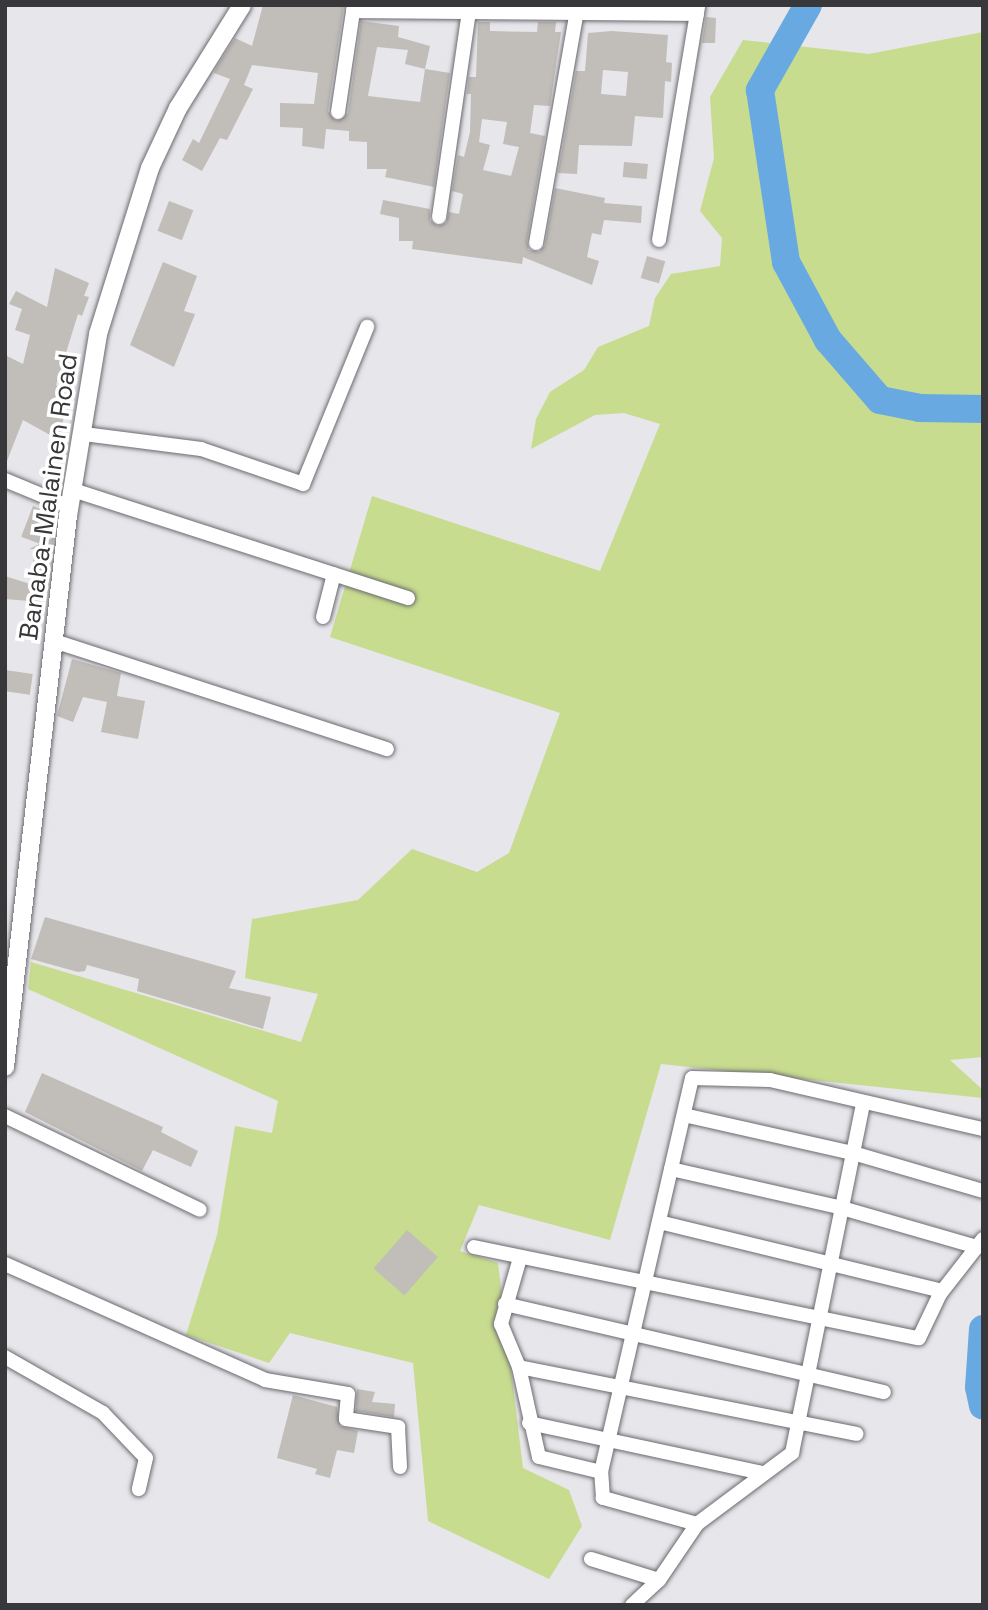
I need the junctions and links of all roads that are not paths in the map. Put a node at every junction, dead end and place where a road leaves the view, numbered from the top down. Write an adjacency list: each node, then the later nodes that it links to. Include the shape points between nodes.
1 (242, 5): 11 (street, Banaba-Malainen Road, via 177,108 150,167 98,334)
2 (353, 8): 3 (street); 6 (street)
3 (469, 9): 4 (street); 7 (street)
4 (578, 9): 5 (street); 9 (street)
5 (698, 9): 8 (street)
6 (338, 112)
7 (439, 217)
8 (659, 240)
9 (536, 243)
10 (367, 327): 11 (street, via 303,484 201,449)
11 (83, 434): 13 (street, Banaba-Malainen Road)
12 (5, 480): 13 (street)
13 (71, 499): 14 (street); 17 (street, Banaba-Malainen Road)
14 (334, 574): 15 (street); 16 (street)
15 (408, 598)
16 (323, 617)
17 (54, 641): 18 (street); 19 (street, Banaba-Malainen Road)
18 (387, 750)
19 (5, 1068)
20 (863, 1103): 21 (street, via 770,1080 692,1078); 23 (street); 24 (street)
21 (684, 1115): 24 (street); 25 (street)
22 (5, 1116): 28 (street)
23 (983, 1129)
24 (853, 1153): 26 (street); 27 (street)
25 (671, 1169): 27 (street); 29 (street)
26 (983, 1191)
27 (842, 1208): 30 (street); 33 (street)
28 (200, 1210)
29 (659, 1222): 33 (street); 35 (street)
30 (980, 1243): 36 (street)
31 (474, 1247): 32 (street)
32 (520, 1258): 35 (street); 37 (street)
33 (831, 1261): 36 (street); 38 (street)
34 (5, 1264): 49 (street, via 265,1380 348,1394 346,1419 398,1427)
35 (645, 1282): 38 (street); 39 (street)
36 (942, 1291): 38 (street, via 919,1338)
37 (505, 1304): 39 (street); 41 (street, via 501,1324)
38 (820, 1315): 42 (street)
39 (632, 1336): 42 (street); 43 (street)
40 (5, 1357): 52 (street, via 103,1413 146,1458)
41 (519, 1367): 43 (street); 45 (street)
42 (808, 1374): 44 (street); 46 (street)
43 (620, 1388): 46 (street); 48 (street)
44 (884, 1392)
45 (529, 1423): 48 (street); 50 (street, via 539,1457)
46 (798, 1423): 47 (street); 51 (street, via 792,1453)
47 (856, 1434)
48 (608, 1441): 50 (street); 51 (street)
49 (400, 1467)
50 (601, 1472): 53 (street, via 603,1497)
51 (762, 1473): 53 (street)
52 (139, 1489)
53 (697, 1524): 55 (street)
54 (590, 1559): 55 (street)
55 (659, 1580): 56 (street)
56 (632, 1605)

